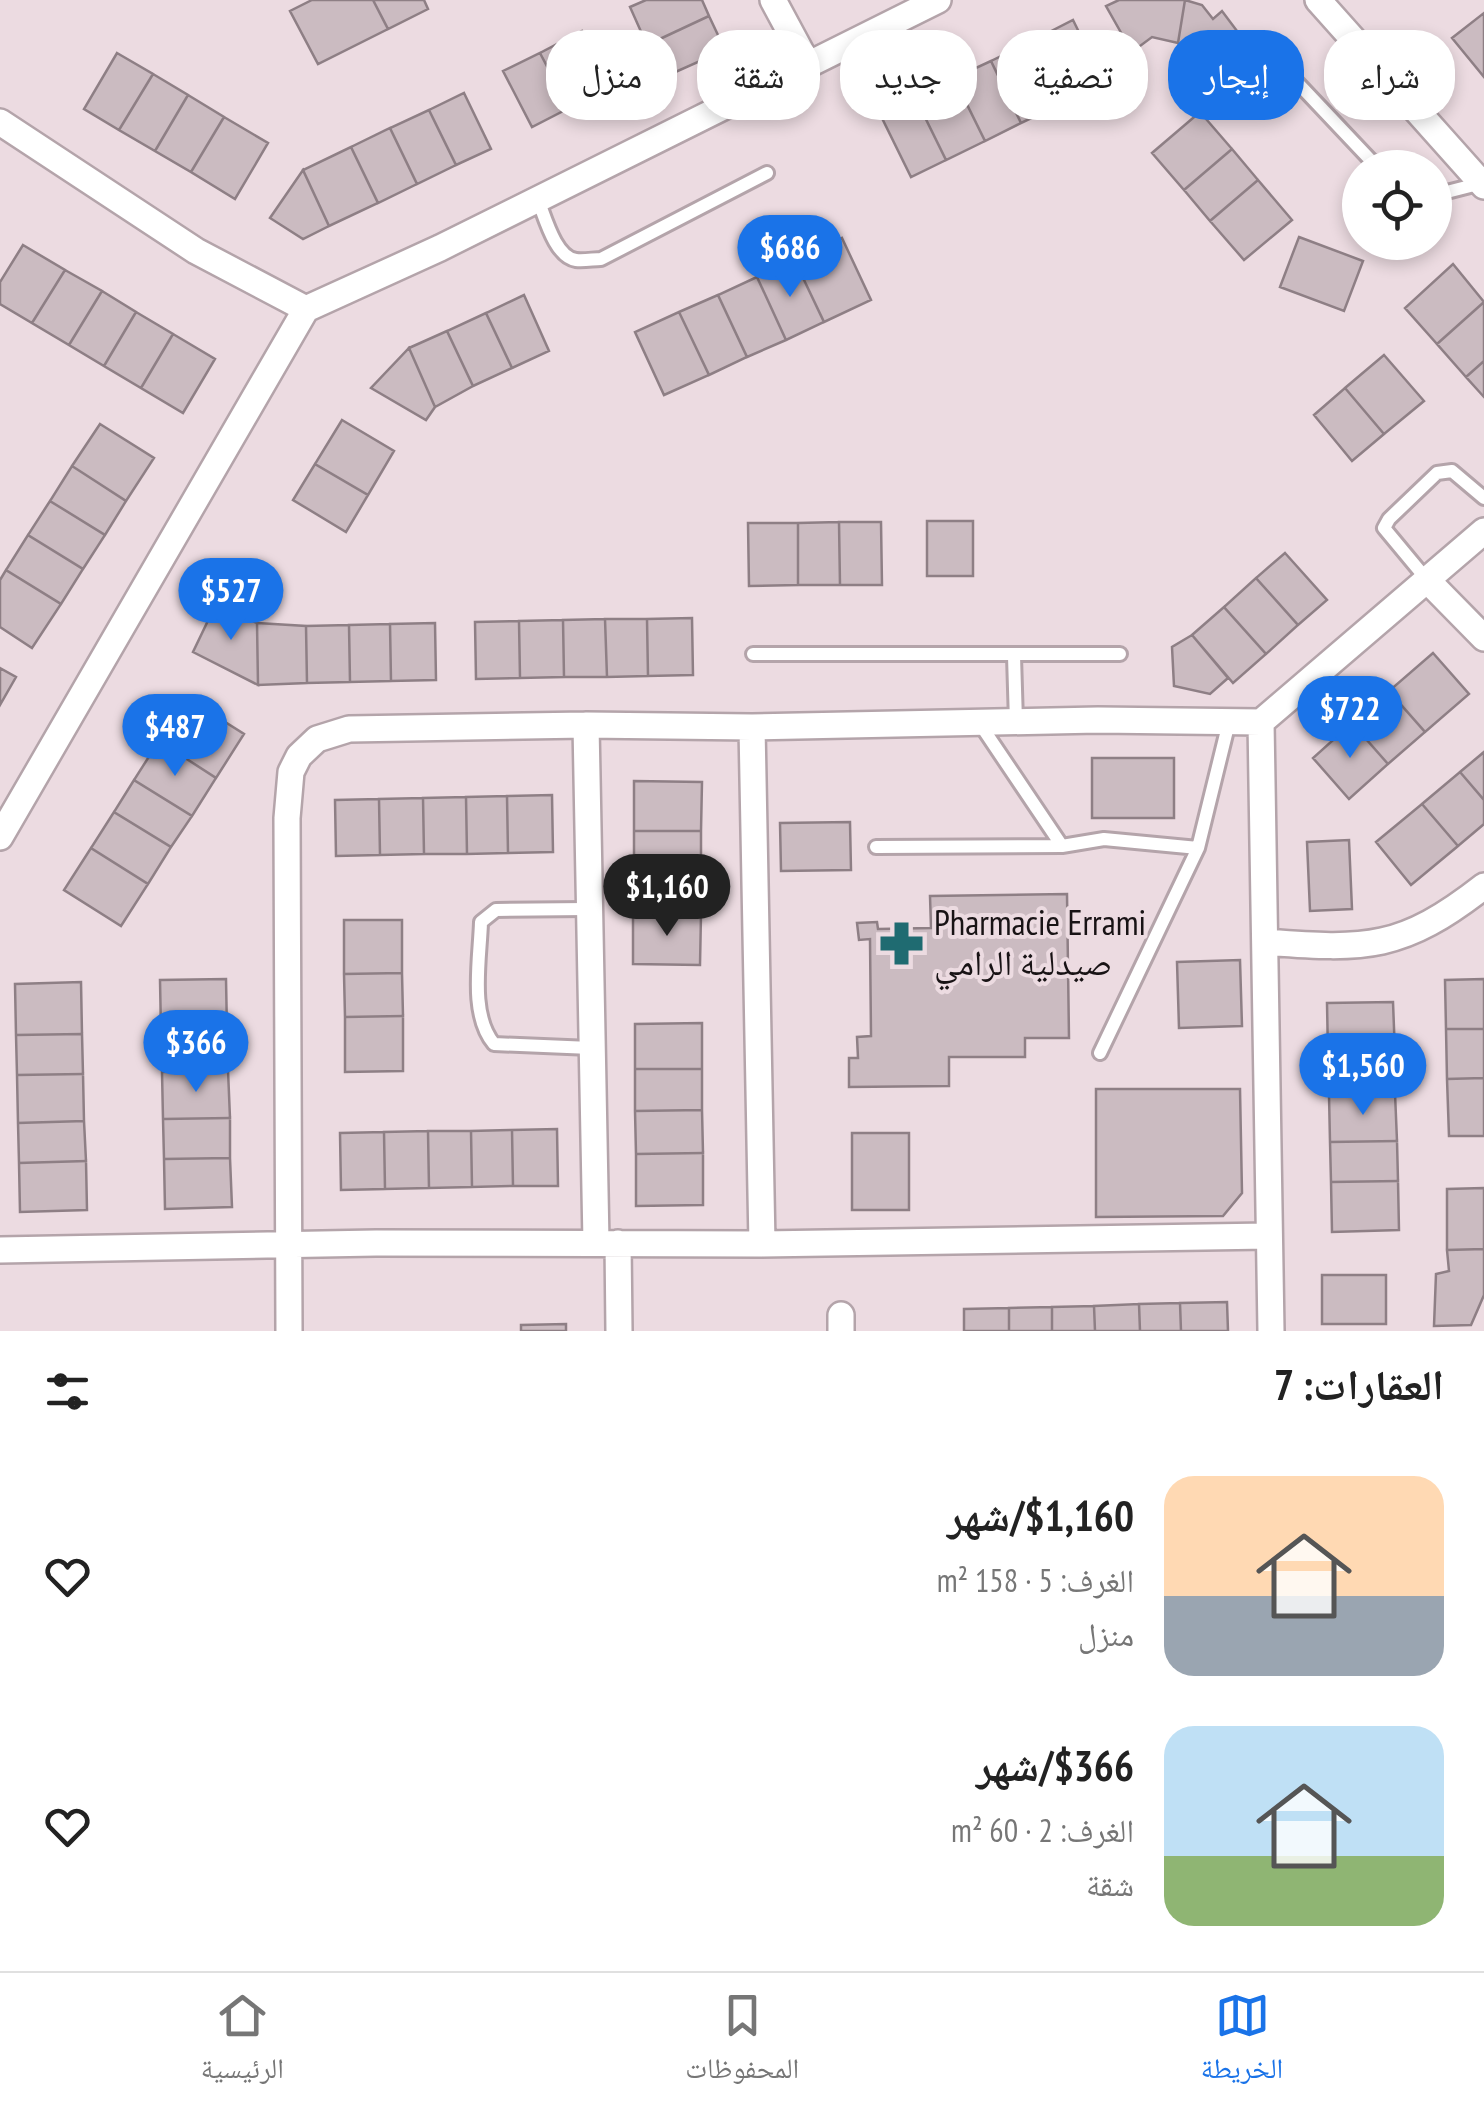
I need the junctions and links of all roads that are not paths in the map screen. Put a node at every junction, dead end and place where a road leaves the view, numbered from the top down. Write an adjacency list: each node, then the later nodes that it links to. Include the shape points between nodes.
1 (773, 0): 4 (street)
2 (938, 0): 5 (street)
3 (1318, 0): 11 (street)
4 (789, 30)
5 (820, 59)
6 (1304, 90): 9 (lane)
7 (698, 120): 13 (street)
8 (0, 122): 14 (street, via 151,224)
9 (1361, 150)
10 (768, 173): 13 (lane, via 601,259 568,257)
11 (1483, 185): 12 (lane)
12 (1452, 191)
13 (538, 200): 14 (street)
14 (306, 309): 28 (street)
15 (1484, 498): 17 (lane, via 1452,471 1438,473 1389,519 1384,528)
16 (1484, 531): 17 (street)
17 (1428, 581): 18 (street); 25 (street)
18 (1484, 638)
19 (753, 654): 21 (lane)
20 (1120, 654): 21 (lane)
21 (1014, 656): 24 (lane)
22 (1230, 720): 24 (street); 25 (street); 31 (lane)
23 (978, 722): 24 (street); 27 (street); 29 (lane)
24 (1016, 722)
25 (1261, 722): 34 (street)
26 (586, 725): 27 (street); 33 (street); 39 (street, via 348,729 317,739 299,756 287,818)
27 (752, 727): 40 (street)
28 (0, 837)
29 (1062, 846): 30 (lane); 31 (lane, via 1104,839)
30 (876, 847)
31 (1198, 848): 36 (lane)
32 (1484, 886): 34 (street, via 1434,923 1380,943)
33 (587, 909): 35 (street); 35 (lane, via 496,910 481,922 479,967 482,1025 494,1044)
34 (1265, 942): 37 (street)
35 (591, 1048): 38 (street)
36 (1100, 1053)
37 (1268, 1236): 40 (street); 44 (street)
38 (607, 1242): 39 (street); 40 (street); 43 (street)
39 (288, 1244): 41 (street); 42 (street)
40 (762, 1244)
41 (0, 1250)
42 (289, 1331)
43 (619, 1331)
44 (1270, 1331)

